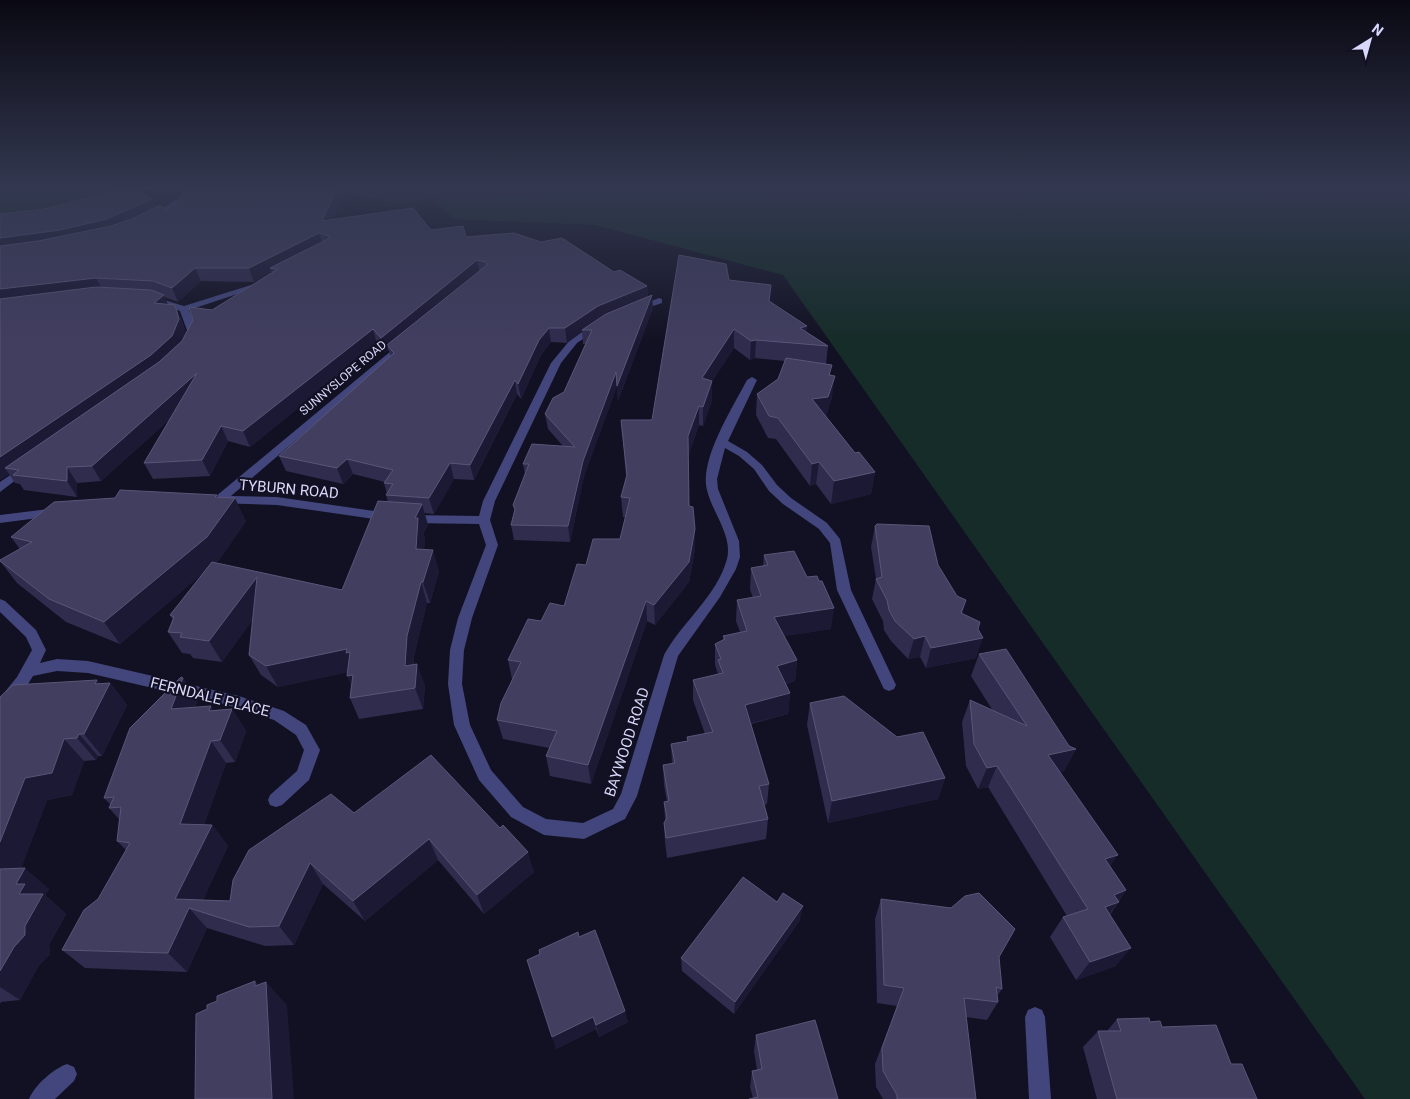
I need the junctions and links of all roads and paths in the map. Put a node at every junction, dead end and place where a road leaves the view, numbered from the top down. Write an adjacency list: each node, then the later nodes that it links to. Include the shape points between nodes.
1 (263, 283): 4 (street)
2 (140, 297): 4 (street)
3 (659, 301): 5 (street)
4 (184, 309): 8 (street, via 193,333)
5 (623, 314)
6 (608, 320): 16 (street, via 565,348 489,501)
7 (410, 339): 13 (street, SUNNYSLOPE ROAD)
8 (184, 352)
9 (752, 380): 10 (street, BAYWOOD ROAD)
10 (722, 442): 16 (street, BAYWOOD ROAD, via 712,472 711,487 734,554 729,573 681,636 671,655 629,796 619,814 584,831 544,827 517,812 485,775 462,725 455,684 457,650 465,618 492,545); 19 (street, via 758,467 773,488 823,526 836,542 844,590)
11 (32, 464): 12 (street)
12 (0, 488)
13 (215, 500): 16 (street, TYBURN ROAD, via 277,501 406,519)
14 (66, 511): 15 (street)
15 (0, 519)
16 (484, 520)
17 (0, 604): 18 (street, via 31,634 39,650)
18 (29, 671): 20 (street, via 10,700); 21 (street, FERNDALE PLACE, via 57,665 88,667 239,702 279,715 301,730 312,750 303,775)
19 (889, 685)
20 (0, 707)
21 (276, 800)
22 (1036, 1017): 25 (street)
23 (67, 1074): 24 (street)
24 (40, 1099)
25 (1040, 1099)

